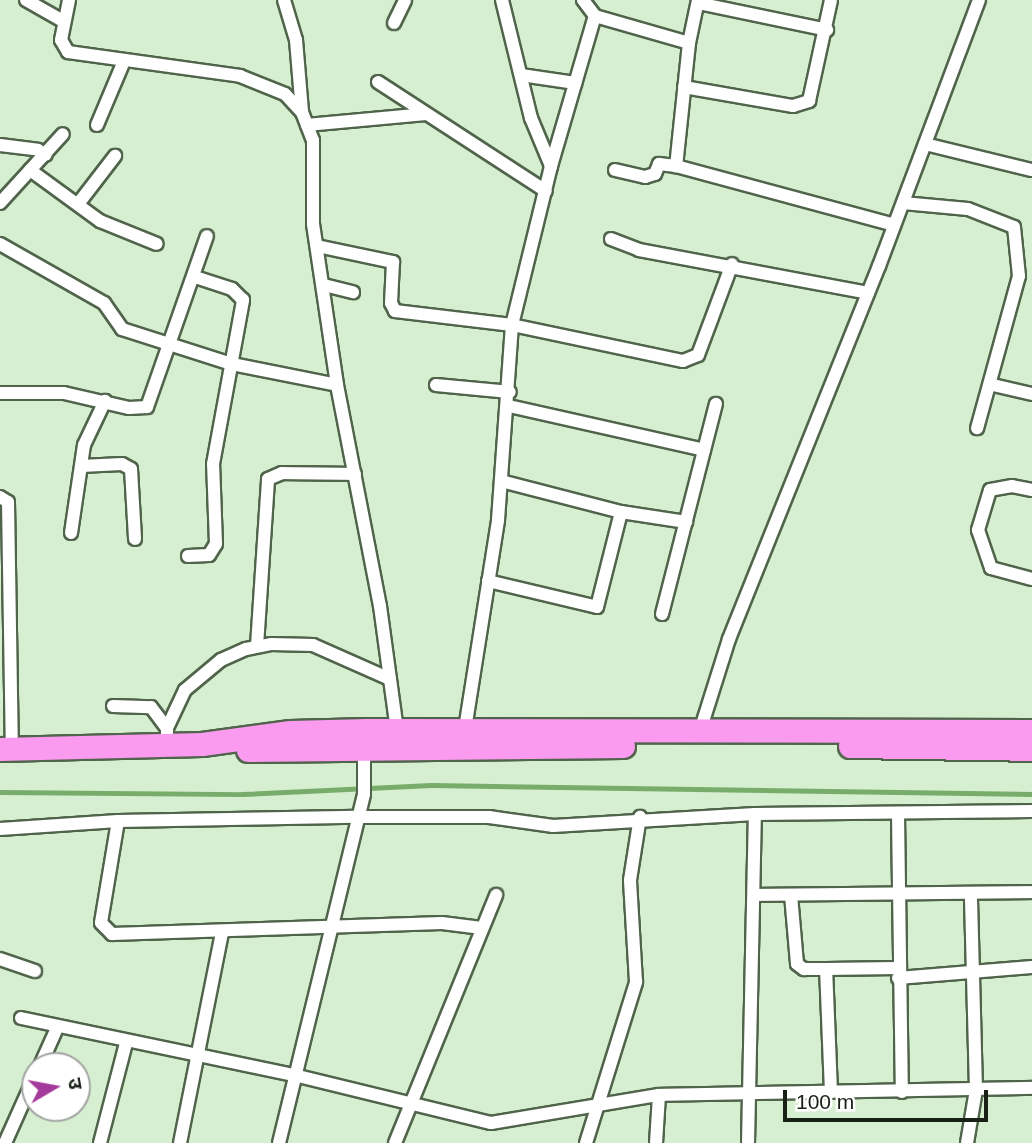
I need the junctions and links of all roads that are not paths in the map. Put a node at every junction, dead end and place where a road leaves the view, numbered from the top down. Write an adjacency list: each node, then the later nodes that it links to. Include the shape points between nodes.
1 (26, 0): 11 (street)
2 (69, 0): 11 (street)
3 (284, 0): 20 (street, via 296,40)
4 (405, 0): 12 (street)
5 (502, 0): 16 (street)
6 (583, 0): 10 (street)
7 (831, 0): 13 (street)
8 (979, 0): 25 (street)
9 (698, 2): 13 (street); 14 (street)
10 (595, 16): 14 (street); 18 (street)
11 (63, 20): 15 (street, via 61,40 68,52)
12 (394, 23)
13 (827, 30): 19 (street, via 809,101 793,106)
14 (689, 43): 19 (street)
15 (124, 61): 20 (street, via 240,76 285,94); 22 (street)
16 (521, 75): 18 (street); 29 (street, via 531,118)
17 (379, 82): 21 (street)
18 (575, 83): 29 (street)
19 (684, 87): 30 (street)
20 (302, 112): 23 (street)
21 (425, 114): 23 (street); 34 (street)
22 (97, 125)
23 (307, 125): 43 (street, via 313,140 311,203)
24 (63, 134): 27 (street)
25 (926, 144): 33 (street); 36 (street)
26 (0, 145): 27 (street)
27 (46, 155): 31 (street)
28 (115, 156): 37 (street)
29 (551, 166): 34 (street)
30 (676, 166): 32 (street, via 659,164 655,174 645,177); 38 (street)
31 (30, 170): 35 (street); 37 (street)
32 (615, 170)
33 (1032, 170)
34 (546, 191): 50 (street)
35 (0, 203)
36 (903, 203): 38 (street); 46 (street, via 968,209 1014,227)
37 (78, 204): 42 (street, via 100,221)
38 (894, 225): 49 (street)
39 (207, 236): 45 (street)
40 (611, 239): 44 (street, via 639,250)
41 (0, 244): 51 (street, via 104,303 122,329)
42 (157, 244)
43 (317, 246): 47 (street); 50 (street, via 393,262 391,303 395,311)
44 (732, 264): 49 (street); 50 (street, via 693,360)
45 (194, 277): 51 (street); 52 (street, via 232,289 243,300)
46 (1025, 278): 62 (street)
47 (324, 285): 48 (street); 53 (street)
48 (353, 292)
49 (868, 293): 83 (street, via 729,639)
50 (512, 325): 56 (street)
51 (170, 345): 52 (street); 59 (street, via 147,407)
52 (232, 364): 53 (street); 73 (street, via 213,464 216,544 209,555)
53 (337, 385): 65 (street)
54 (436, 385): 56 (street)
55 (993, 385): 58 (street)
56 (510, 392): 61 (street)
57 (0, 393): 59 (street, via 64,393)
58 (1032, 394)
59 (106, 401): 64 (street, via 89,428)
60 (716, 404): 63 (street)
61 (509, 407): 63 (street); 66 (street)
62 (977, 428)
63 (704, 450): 70 (street)
64 (81, 466): 71 (street); 72 (street, via 122,464 131,469)
65 (355, 474): 78 (street, via 282,472 268,479); 79 (street)
66 (501, 481): 69 (street); 75 (street)
67 (1032, 490): 74 (street, via 1013,486 989,490 978,530 991,568)
68 (0, 497): 76 (street, via 8,502)
69 (621, 512): 70 (street); 75 (street, via 597,607)
70 (686, 522): 77 (street)
71 (71, 533)
72 (135, 540)
73 (188, 556)
74 (1032, 579)
75 (488, 581): 81 (street)
76 (5, 611): 87 (street)
77 (662, 614)
78 (257, 646): 79 (street, via 313,645); 85 (street, via 221,660 185,690)
79 (390, 679): 82 (street)
80 (113, 706): 85 (street, via 151,707)
81 (465, 729): 82 (highway); 83 (highway)
82 (397, 730): 86 (highway, via 290,732)
83 (700, 731): 84 (highway)
84 (1032, 731)
85 (167, 737): 86 (highway); 87 (highway)
86 (202, 744): 89 (highway, via 239,751)
87 (6, 749)
88 (1032, 749): 89 (highway, via 711,745)
89 (364, 756): 93 (street, via 364,794)
90 (1032, 811): 92 (street)
91 (755, 814): 92 (street); 94 (street); 101 (street)
92 (898, 814): 97 (street)
93 (357, 817): 94 (street, via 489,817 554,826); 95 (street); 103 (street)
94 (640, 817): 125 (street, via 630,880 636,982)
95 (118, 821): 96 (street); 105 (street, via 101,923 104,931)
96 (0, 829)
97 (897, 892): 99 (street); 102 (street); 111 (street)
98 (1032, 892): 99 (street)
99 (971, 893): 110 (street)
100 (496, 895): 104 (street)
101 (754, 895): 102 (street); 122 (street)
102 (791, 895): 108 (street, via 797,964 804,969)
103 (329, 928): 104 (street, via 442,923); 105 (street); 117 (street)
104 (482, 928): 124 (street)
105 (222, 932): 116 (street)
106 (0, 959): 109 (street)
107 (1032, 967): 110 (street)
108 (826, 969): 111 (street); 120 (street)
109 (35, 971)
110 (972, 971): 111 (street); 119 (street)
111 (898, 973): 121 (street)
112 (21, 1018): 113 (street)
113 (57, 1028): 114 (street); 115 (street)
114 (126, 1043): 116 (street); 128 (street)
115 (46, 1052)
116 (199, 1055): 117 (street); 129 (street)
117 (294, 1075): 124 (street); 130 (street)
118 (1032, 1088): 119 (street)
119 (976, 1090): 121 (street); 135 (street)
120 (831, 1092): 121 (street); 122 (street)
121 (902, 1092)
122 (747, 1094): 123 (street); 134 (street)
123 (659, 1095): 125 (street); 133 (street)
124 (410, 1103): 125 (street, via 491,1123); 131 (street)
125 (599, 1104): 132 (street)
126 (21, 1107): 127 (street)
127 (5, 1143)
128 (100, 1143)
129 (180, 1143)
130 (279, 1143)
131 (395, 1143)
132 (586, 1143)
133 (656, 1143)
134 (748, 1143)
135 (967, 1143)

